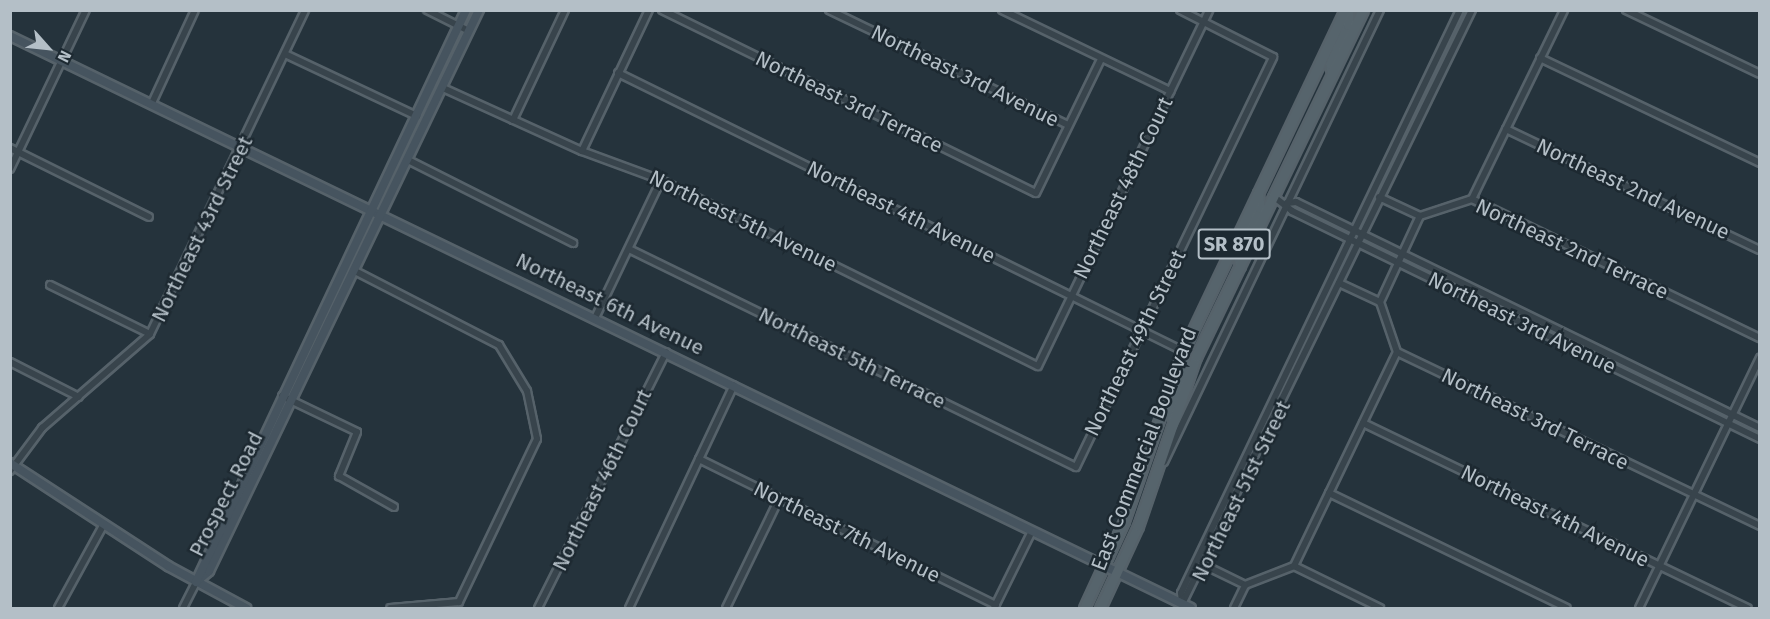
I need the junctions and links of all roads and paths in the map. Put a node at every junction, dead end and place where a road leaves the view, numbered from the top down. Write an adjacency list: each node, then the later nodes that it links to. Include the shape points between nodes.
1 (86, 10): 30 (street)
2 (195, 10): 37 (street)
3 (304, 10): 26 (street, Northeast 43rd Street)
4 (427, 10): 23 (street)
5 (466, 10): 23 (main road, Prospect Road)
6 (478, 10): 24 (main road, Prospect Road)
7 (565, 10): 40 (street)
8 (649, 10): 32 (street)
9 (662, 10): 41 (street, Northeast 3rd Terrace, via 1036,193)
10 (829, 10): 41 (street, Northeast 3rd Avenue)
11 (1002, 10): 28 (street)
12 (1180, 10): 22 (street)
13 (1209, 10): 22 (street, Northeast 48th Court)
14 (1347, 10): 33 (main road, via 1348,25 1330,64); 39 (main road, East Commercial Boulevard / SR 870)
15 (1380, 10): 21 (street)
16 (1460, 10): 27 (street, Northeast 51st Street)
17 (1472, 10): 31 (street, Northeast 51st Street)
18 (1564, 10): 29 (street)
19 (1626, 10): 34 (street)
20 (1362, 11): 21 (street); 33 (main road, East Commercial Boulevard / SR 870)
21 (1375, 20): 56 (street)
22 (1204, 22): 36 (street, Northeast 48th Court); 79 (street, Northeast 49th Street, via 1273,57)
23 (459, 26): 24 (street); 38 (main road, Prospect Road)
24 (469, 31): 35 (main road, Prospect Road)
25 (10, 36): 30 (main road, Northeast 6th Avenue)
26 (285, 54): 38 (street); 43 (street, Northeast 43rd Street)
27 (1438, 57): 31 (street); 52 (street, Northeast 51st Street)
28 (1101, 58): 36 (street); 41 (street)
29 (1540, 58): 42 (street); 48 (street)
30 (62, 61): 37 (main road, Northeast 6th Avenue); 46 (street)
31 (1448, 62): 54 (street, Northeast 51st Street)
32 (618, 73): 45 (street); 76 (street, Northeast 4th Avenue)
33 (1332, 74): 53 (main road, East Commercial Boulevard / SR 870)
34 (1760, 75)
35 (443, 87): 40 (street, Northeast 5th Avenue); 47 (main road, Prospect Road)
36 (1170, 91): 76 (street, Northeast 48th Court)
37 (152, 103): 43 (main road, Northeast 6th Avenue)
38 (417, 116): 57 (main road, Prospect Road)
39 (1294, 118): 51 (main road, East Commercial Boulevard / SR 870); 53 (main road, via 1296,129 1271,182)
40 (513, 120): 45 (street, Northeast 5th Avenue)
41 (1068, 125)
42 (1506, 129): 55 (street); 67 (street, Northeast 2nd Avenue)
43 (243, 147): 57 (main road, Northeast 6th Avenue); 81 (street, Northeast 43rd Street)
44 (10, 148): 46 (street)
45 (582, 151): 50 (street, Northeast 5th Avenue)
46 (19, 152): 49 (street); 60 (street)
47 (408, 160): 58 (main road, Prospect Road); 64 (street)
48 (1760, 163)
49 (10, 169)
50 (661, 180): 66 (street); 91 (street, Northeast 5th Avenue)
51 (1258, 193): 70 (main road, via 1260,208 1238,255); 73 (main road, East Commercial Boulevard / SR 870)
52 (1373, 194): 54 (street); 61 (street, Northeast 51st Street)
53 (1273, 196): 56 (street, Northeast 3rd Avenue); 70 (main road, East Commercial Boulevard / SR 870)
54 (1382, 198): 59 (street); 62 (street, Northeast 51st Street)
55 (1472, 199): 59 (street, Northeast 2nd Terrace); 82 (street, Northeast 2nd Terrace)
56 (1287, 203): 61 (street, Northeast 3rd Avenue, via 1296,202); 63 (street, Northeast 3rd Avenue, via 1292,211); 88 (street)
57 (373, 208): 58 (main road, Northeast 6th Avenue); 95 (main road, Prospect Road)
58 (383, 213): 71 (main road, Prospect Road); 78 (main road, Northeast 6th Avenue)
59 (1420, 216): 68 (street)
60 (149, 218)
61 (1356, 231): 62 (street, Northeast 3rd Avenue); 63 (street, Northeast 51st Street)
62 (1364, 235): 65 (street, Northeast 51st Street); 68 (street, Northeast 3rd Avenue)
63 (1352, 240): 65 (street, Northeast 3rd Avenue); 72 (street, Northeast 51st Street)
64 (573, 243)
65 (1360, 244): 69 (street, Northeast 3rd Avenue); 74 (street, Northeast 51st Street)
66 (629, 249): 78 (street); 108 (street, Northeast 5th Terrace)
67 (1760, 250)
68 (1403, 254): 69 (street); 80 (street, Northeast 3rd Avenue)
69 (1399, 263): 77 (street); 83 (street, Northeast 3rd Avenue)
70 (1240, 266): 84 (main road, East Commercial Boulevard / SR 870)
71 (355, 271): 99 (main road, Prospect Road); 130 (street, via 499,345 527,391 537,439 459,602)
72 (1333, 280): 74 (street); 94 (street, Northeast 51st Street)
73 (1215, 284): 84 (main road, via 1215,296 1195,340); 85 (main road, East Commercial Boulevard / SR 870)
74 (1341, 284): 77 (street); 97 (street, Northeast 51st Street)
75 (50, 285): 81 (street)
76 (1071, 295): 79 (street, Northeast 4th Avenue); 91 (street, Northeast 48th Court)
77 (1380, 302): 87 (street)
78 (595, 318): 86 (main road, Northeast 6th Avenue)
79 (1141, 330): 85 (street, Northeast 4th Avenue); 108 (street, Northeast 49th Street)
80 (1565, 333): 83 (street); 93 (street, Northeast 3rd Avenue)
81 (150, 334): 96 (street, Northeast 43rd Street)
82 (1760, 338)
83 (1561, 342): 98 (street, Northeast 3rd Avenue)
84 (1200, 350): 88 (street); 101 (main road, East Commercial Boulevard / SR 870)
85 (1183, 351): 101 (main road, via 1184,369 1169,409); 119 (main road, East Commercial Boulevard / SR 870)
86 (666, 352): 92 (main road, Northeast 6th Avenue); 131 (street, Northeast 46th Court)
87 (1397, 352): 102 (street); 111 (street, Northeast 3rd Terrace)
88 (1213, 358): 109 (street)
89 (1760, 358): 100 (street)
90 (10, 362): 96 (street)
91 (1038, 366)
92 (734, 385): 106 (street); 116 (main road, Northeast 6th Avenue)
93 (1683, 391): 98 (street); 100 (street, Northeast 3rd Avenue)
94 (1276, 395): 97 (street); 117 (street, Northeast 51st Street)
95 (282, 396): 99 (street); 123 (main road, Prospect Road, via 201,562)
96 (78, 397): 107 (street, Northeast 43rd Street, via 42,428)
97 (1285, 400): 118 (street, Northeast 51st Street)
98 (1679, 400): 103 (street, Northeast 3rd Avenue)
99 (292, 401): 113 (street, via 357,432 339,476); 123 (main road, Prospect Road, via 209,571)
100 (1732, 414): 103 (street); 104 (street, Northeast 3rd Avenue)
101 (1173, 419): 109 (main road, East Commercial Boulevard / SR 870)
102 (1363, 423): 110 (street); 121 (street, Northeast 4th Avenue)
103 (1728, 424): 105 (street, Northeast 3rd Avenue); 111 (street)
104 (1760, 428)
105 (1760, 439)
106 (699, 459): 112 (street, Northeast 7th Avenue); 132 (street)
107 (12, 466): 114 (main road)
108 (1076, 467)
109 (1152, 487): 122 (main road, East Commercial Boulevard / SR 870)
110 (1329, 493): 120 (street); 139 (street)
111 (1694, 495): 115 (street, Northeast 3rd Terrace); 121 (street)
112 (779, 499): 126 (street, Northeast 7th Avenue); 133 (street)
113 (394, 507)
114 (104, 524): 123 (main road); 127 (street)
115 (1760, 526)
116 (1032, 531): 119 (main road, Northeast 6th Avenue); 126 (street)
117 (1197, 561): 118 (street); 125 (street, Northeast 51st Street)
118 (1205, 565): 124 (street); 125 (street, Northeast 51st Street)
119 (1105, 566): 122 (main road, Northeast 6th Avenue); 134 (main road, East Commercial Boulevard / SR 870)
120 (1294, 566): 124 (street); 138 (street)
121 (1659, 566): 140 (street); 141 (street, Northeast 4th Avenue)
122 (1117, 573): 125 (main road, Northeast 6th Avenue); 135 (main road, East Commercial Boulevard / SR 870)
123 (196, 582): 128 (street); 129 (main road)
124 (1245, 585): 137 (street)
125 (1182, 604): 136 (main road, Northeast 6th Avenue)
126 (995, 607)
127 (58, 609)
128 (183, 609)
129 (246, 609)
130 (390, 609)
131 (538, 609)
132 (629, 609)
133 (726, 609)
134 (1084, 609)
135 (1100, 609)
136 (1191, 609)
137 (1234, 609)
138 (1380, 609)
139 (1566, 609)
140 (1639, 609)
141 (1748, 609)

